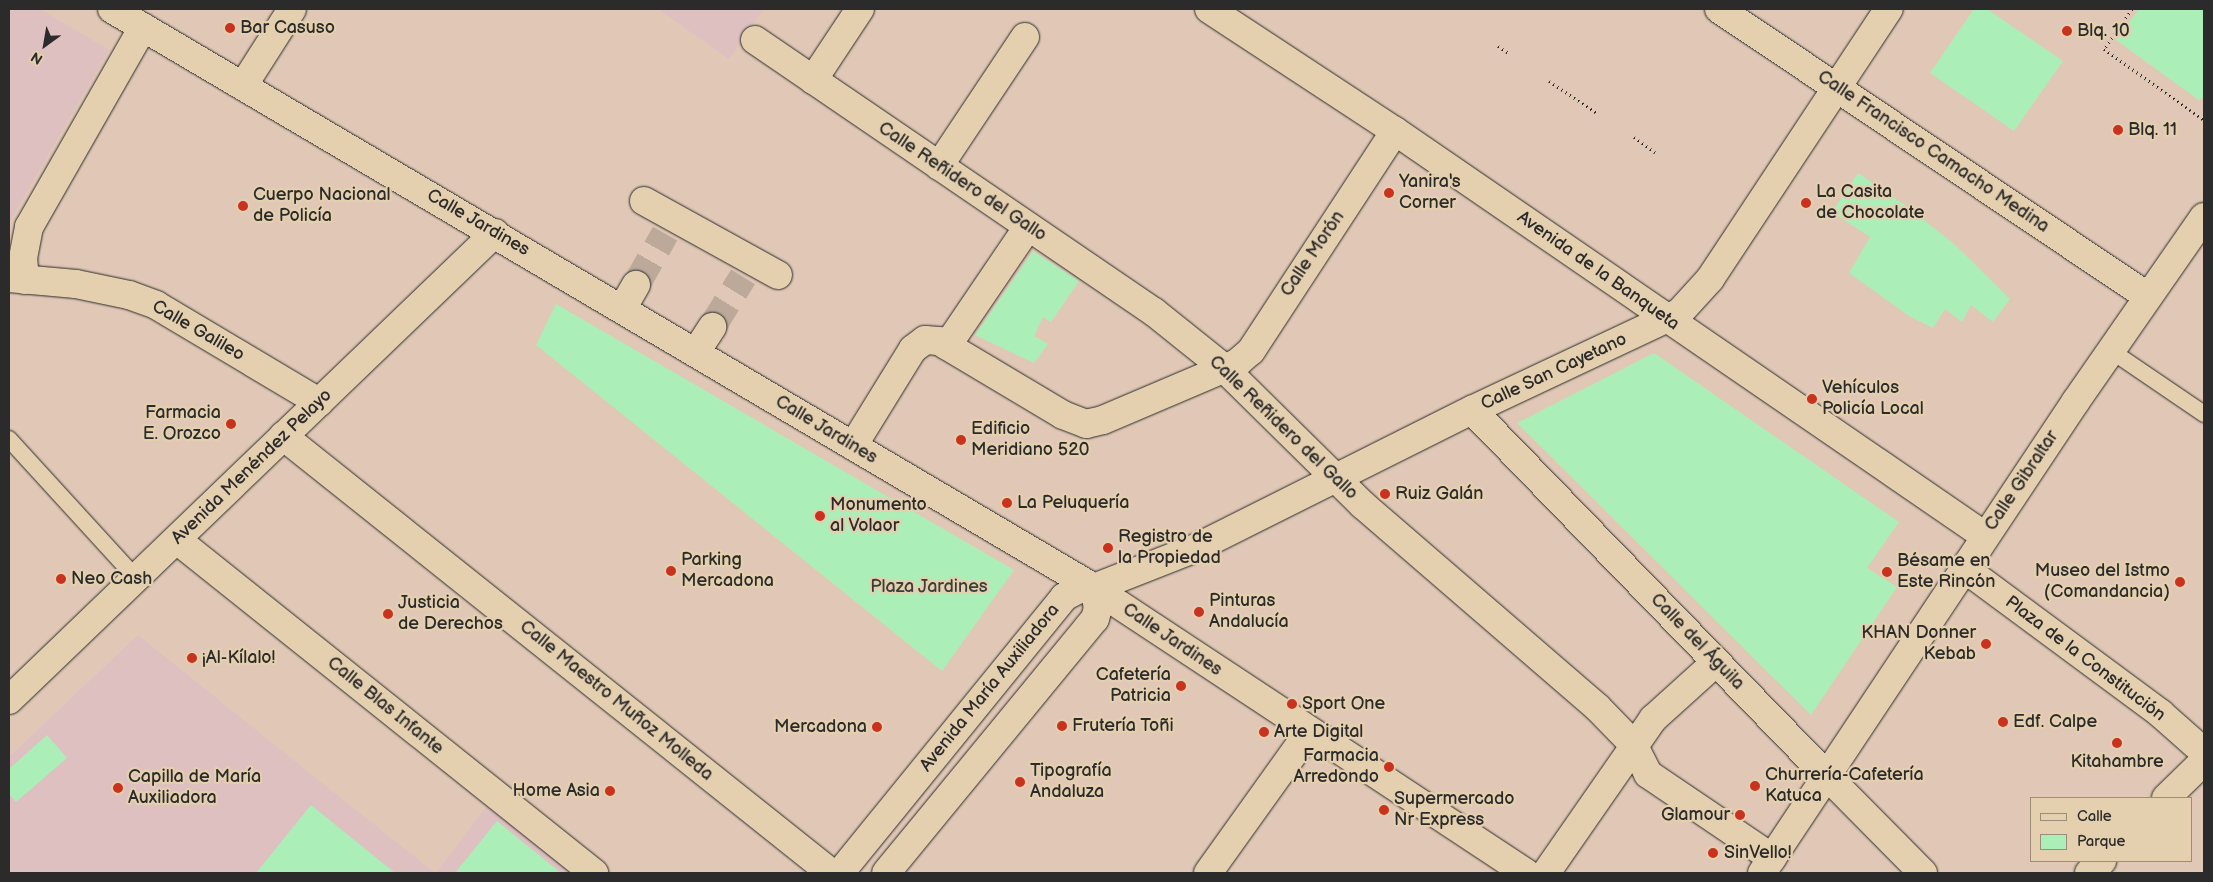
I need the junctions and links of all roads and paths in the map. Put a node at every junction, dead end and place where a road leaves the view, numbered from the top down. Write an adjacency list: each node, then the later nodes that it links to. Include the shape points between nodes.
1 (112, 9): 8 (street, Calle Jardines)
2 (292, 9): 15 (street)
3 (860, 9): 13 (street)
4 (1209, 9): 19 (street, Avenida de la Banqueta)
5 (1719, 9): 16 (street, Calle Francisco Camacho Medina)
6 (1889, 9): 16 (street, Calle San Cayetano)
7 (2132, 9): 18 (path, via 2104,49)
8 (143, 27): 15 (street, Calle Jardines); 28 (street, via 29,227)
9 (1025, 37): 22 (street)
10 (756, 40): 13 (street, Calle Reñidero del Gallo)
11 (1498, 46): 12 (path)
12 (1510, 54)
13 (814, 80): 22 (street, Calle Reñidero del Gallo)
14 (1549, 81): 17 (path)
15 (243, 86): 26 (street, Calle Jardines)
16 (1835, 87): 30 (street, Calle Francisco Camacho Medina); 32 (street, Calle San Cayetano, via 1705,286 1693,301)
17 (1597, 113)
18 (2204, 120)
19 (1395, 131): 32 (street, Avenida de la Banqueta); 37 (street, Calle Morón, via 1250,351 1238,362)
20 (1634, 137): 21 (path)
21 (1655, 152)
22 (939, 166): 25 (street, Calle Reñidero del Gallo)
23 (644, 201): 27 (street, via 670,226 748,269)
24 (2204, 217): 30 (street, Calle Gibraltar)
25 (1028, 227): 34 (street); 37 (street, Calle Reñidero del Gallo, via 1154,312)
26 (495, 233): 31 (street, Calle Jardines); 38 (street, Avenida Menéndez Pelayo)
27 (778, 275)
28 (17, 279): 38 (street, Calle Galileo, via 76,284 156,304)
29 (636, 285): 31 (street)
30 (2147, 296): 35 (street, Calle Gibraltar)
31 (622, 309): 36 (street, Calle Jardines)
32 (1668, 320): 39 (street, Calle San Cayetano); 45 (street, Avenida de la Banqueta)
33 (712, 327): 36 (street)
34 (947, 346): 37 (street, Calle Morón, via 1062,416 1086,424); 43 (street, via 932,339 913,349)
35 (2110, 350): 40 (lane); 45 (street, Calle Gibraltar)
36 (696, 352): 43 (street, Calle Jardines)
37 (1224, 368): 44 (street, Calle Reñidero del Gallo)
38 (319, 402): 41 (street, Avenida Menéndez Pelayo)
39 (1472, 410): 44 (street, Calle San Cayetano); 50 (street, Calle del Águila)
40 (2204, 414)
41 (283, 436): 46 (street, Avenida Menéndez Pelayo); 61 (street, Calle Maestro Muñoz Molleda)
42 (9, 438): 48 (lane)
43 (853, 446): 49 (street, Calle Jardines)
44 (1336, 477): 49 (street, Calle San Cayetano, via 1196,548); 53 (street, Calle Reñidero del Gallo, via 1363,505 1597,707)
45 (1985, 536): 47 (street, Calle Gibraltar)
46 (177, 540): 48 (street, Avenida Menéndez Pelayo); 60 (street, Calle Blas Infante)
47 (1964, 568): 54 (street, Plaza de la Constitución, via 2160,714); 56 (street, Calle Gibraltar)
48 (137, 579): 51 (street, Avenida Menéndez Pelayo)
49 (1094, 588): 52 (street, Calle Jardines); 62 (street, Avenida María Auxiliadora, via 1079,589 1064,597); 63 (street, Avenida María Auxiliadora, via 1098,608 1095,619)
50 (1716, 662): 53 (street, via 1653,719); 56 (street, Calle del Águila)
51 (9, 700)
52 (1309, 732): 64 (street); 65 (street, Calle Jardines)
53 (1633, 744): 59 (street, Calle Reñidero del Gallo, via 1642,765 1658,782); 66 (street)
54 (2204, 752)
55 (2204, 761): 57 (street)
56 (1826, 775): 59 (street, Calle Gibraltar); 67 (street, Calle del Águila)
57 (2167, 797)
58 (2101, 862): 68 (street)
59 (1767, 866)
60 (594, 873)
61 (831, 873)
62 (840, 873)
63 (886, 873)
64 (1208, 873)
65 (1526, 873)
66 (1546, 873)
67 (1923, 873)
68 (2089, 873)

